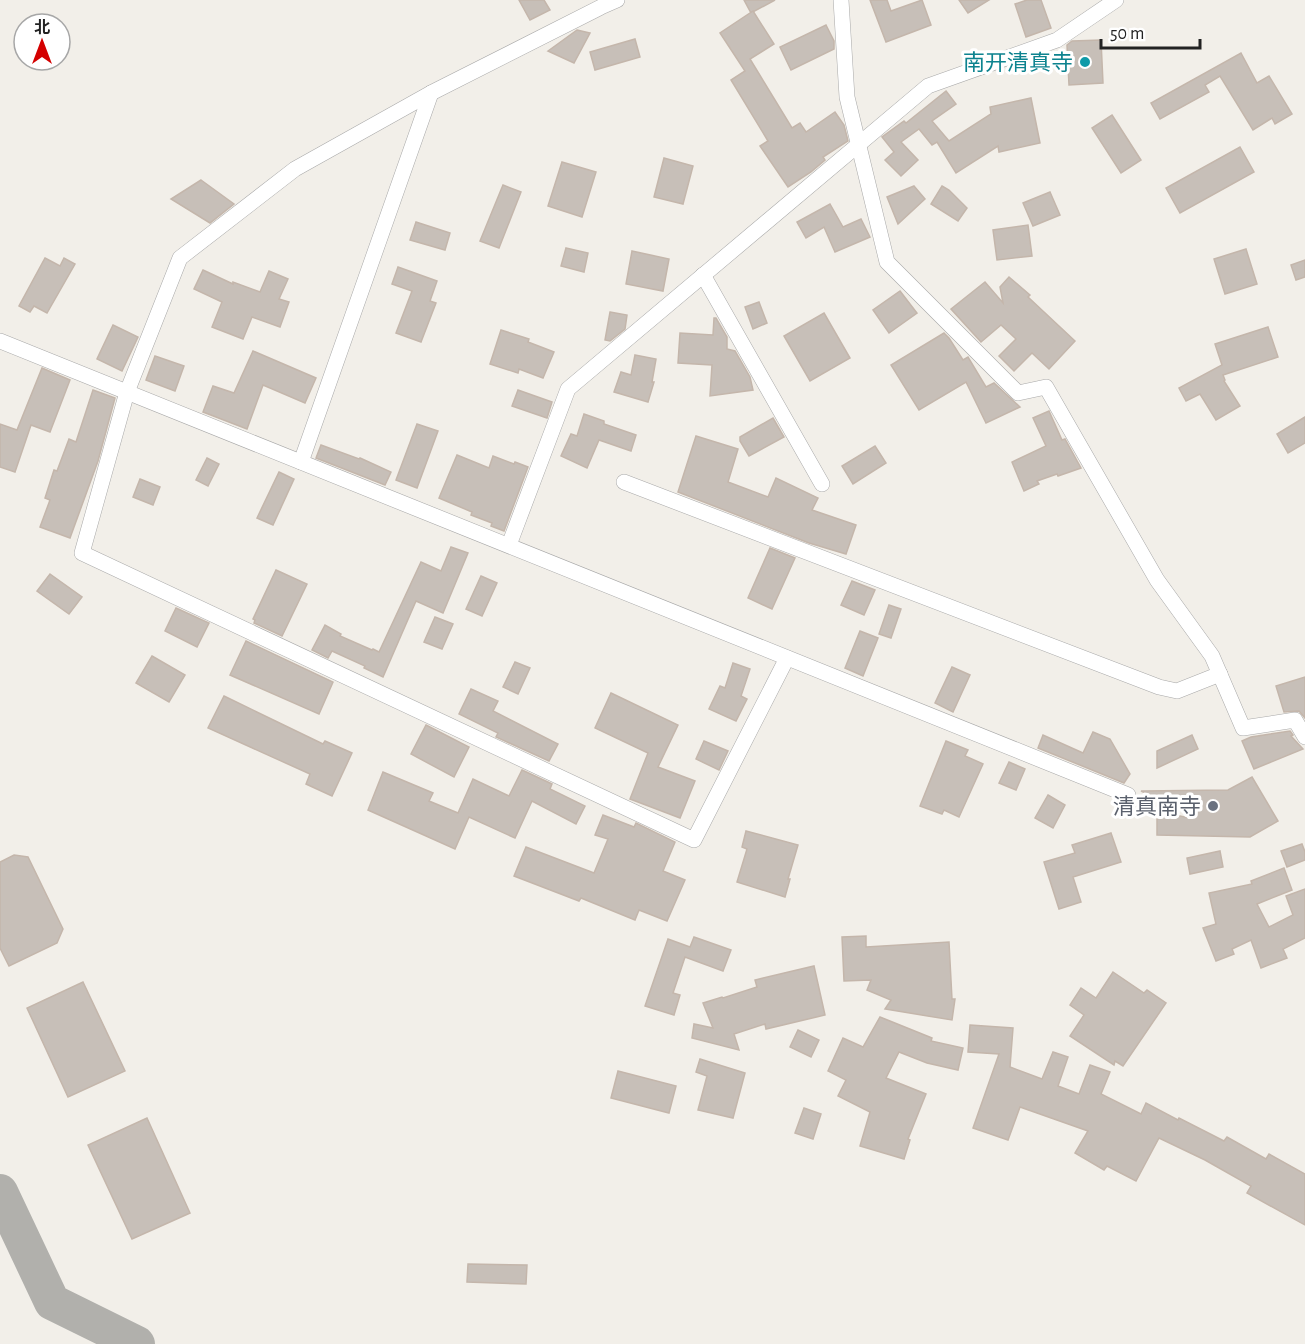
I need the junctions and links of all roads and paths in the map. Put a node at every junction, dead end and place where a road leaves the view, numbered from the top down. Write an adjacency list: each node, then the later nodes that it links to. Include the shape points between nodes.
1 (617, 0): 4 (street)
2 (841, 0): 5 (street, via 847,97)
3 (1116, 0): 5 (street, via 1057,40 928,86)
4 (431, 93): 8 (street, via 295,169 180,258); 9 (street)
5 (859, 144): 6 (street); 14 (street, via 887,262 1018,393 1046,387 1157,580 1212,656)
6 (703, 275): 11 (street); 12 (street, via 568,389)
7 (0, 341): 8 (street)
8 (127, 392): 9 (street); 13 (street, via 82,553 694,840)
9 (301, 462): 12 (street)
10 (624, 482): 14 (street, via 1159,687 1177,691)
11 (822, 484)
12 (508, 545): 13 (street)
13 (788, 658): 16 (street)
14 (1220, 674): 15 (street, via 1244,728 1295,720)
15 (1305, 737)
16 (1128, 795)

